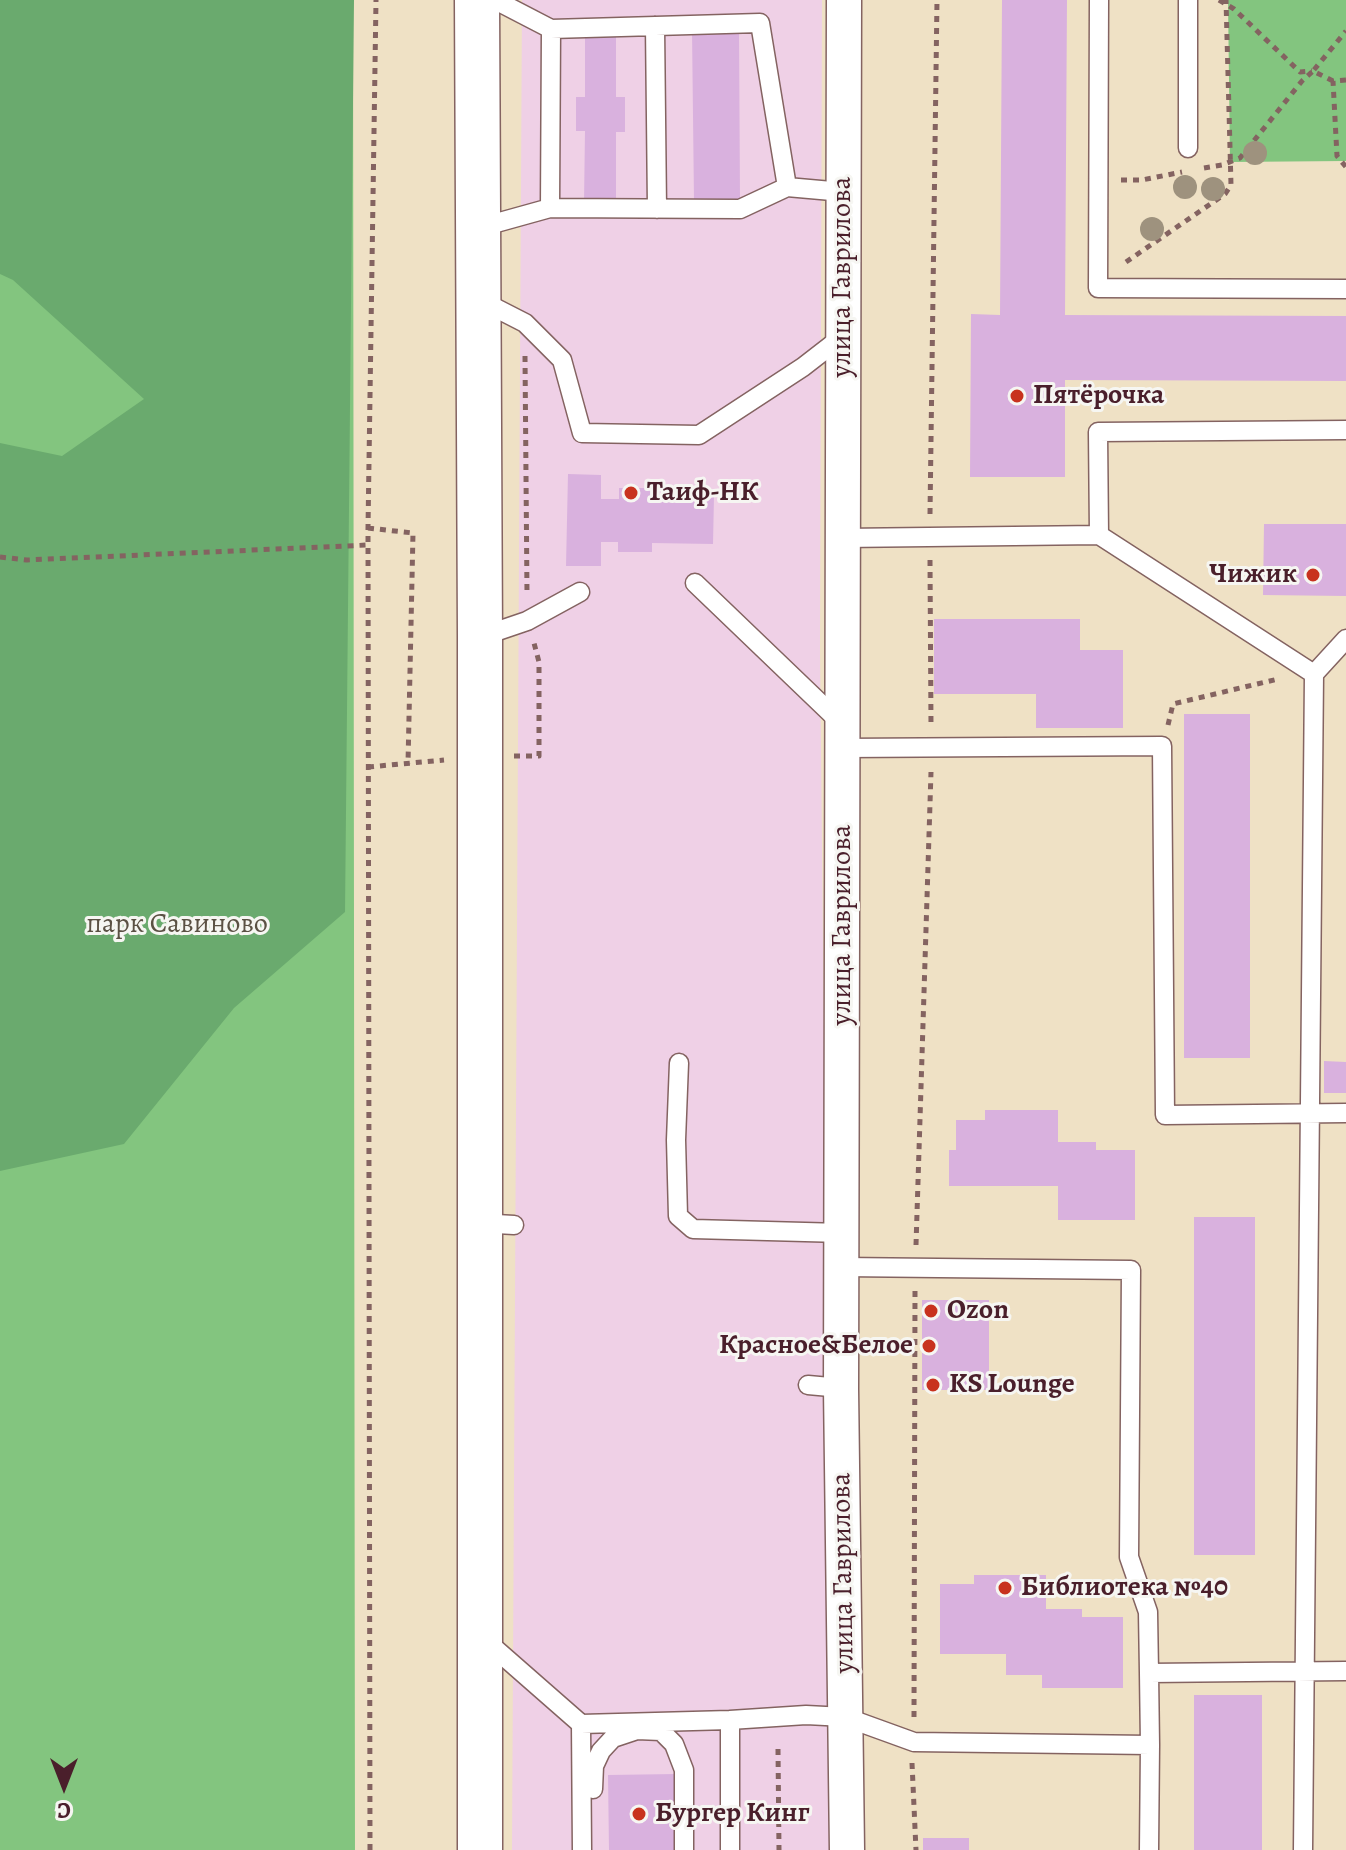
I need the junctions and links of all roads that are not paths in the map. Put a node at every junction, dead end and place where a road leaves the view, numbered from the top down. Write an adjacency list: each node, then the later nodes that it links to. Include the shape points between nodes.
1 (477, 0): 13 (main road)
2 (495, 0): 7 (lane)
3 (844, 0): 10 (street, улица Гаврилова)
4 (1099, 0): 14 (lane, via 1098,288)
5 (1188, 0): 8 (lane)
6 (655, 26): 7 (lane); 9 (lane, via 760,23); 12 (lane)
7 (551, 29): 11 (lane)
8 (1188, 148)
9 (787, 187): 10 (lane); 12 (lane, via 740,209)
10 (843, 192): 16 (street, улица Гаврилова)
11 (550, 208): 12 (lane); 13 (lane)
12 (657, 209)
13 (478, 228): 15 (main road)
14 (1346, 289)
15 (478, 299): 16 (lane, via 525,323 562,360 582,433 699,435); 22 (main road)
16 (843, 336): 19 (street, улица Гаврилова)
17 (1346, 430): 18 (lane, via 1098,432)
18 (1099, 535): 19 (lane); 24 (lane)
19 (843, 538): 25 (street, улица Гаврилова)
20 (695, 583): 25 (lane)
21 (580, 592): 22 (lane, via 527,621)
22 (480, 637): 31 (main road, via 496,1224)
23 (1346, 639): 24 (lane)
24 (1314, 674): 28 (lane)
25 (843, 736): 28 (lane, via 931,747 1162,746 1165,1115); 29 (street, улица Гаврилова)
26 (679, 1063): 29 (lane, via 678,1216 693,1229)
27 (1346, 1113): 28 (lane)
28 (1310, 1114): 33 (lane)
29 (842, 1233): 30 (street, улица Гаврилова)
30 (842, 1267): 34 (lane, via 1131,1270 1129,1557 1148,1612); 35 (street, улица Гаврилова, via 825,1386)
31 (480, 1636): 37 (lane); 40 (main road)
32 (1346, 1671): 33 (lane)
33 (1305, 1672): 34 (lane); 48 (lane)
34 (1149, 1673): 38 (lane)
35 (845, 1717): 36 (lane); 38 (lane, via 914,1742); 46 (street, улица Гаврилова)
36 (730, 1720): 37 (lane); 45 (lane)
37 (581, 1724): 41 (lane)
38 (1150, 1745): 47 (lane)
39 (684, 1829): 42 (lane, via 684,1770 674,1744 661,1731 637,1730 613,1738 594,1766); 43 (lane); 44 (lane)
40 (480, 1850)
41 (582, 1850)
42 (594, 1850)
43 (684, 1850)
44 (698, 1850)
45 (730, 1850)
46 (847, 1850)
47 (1149, 1850)
48 (1303, 1850)

